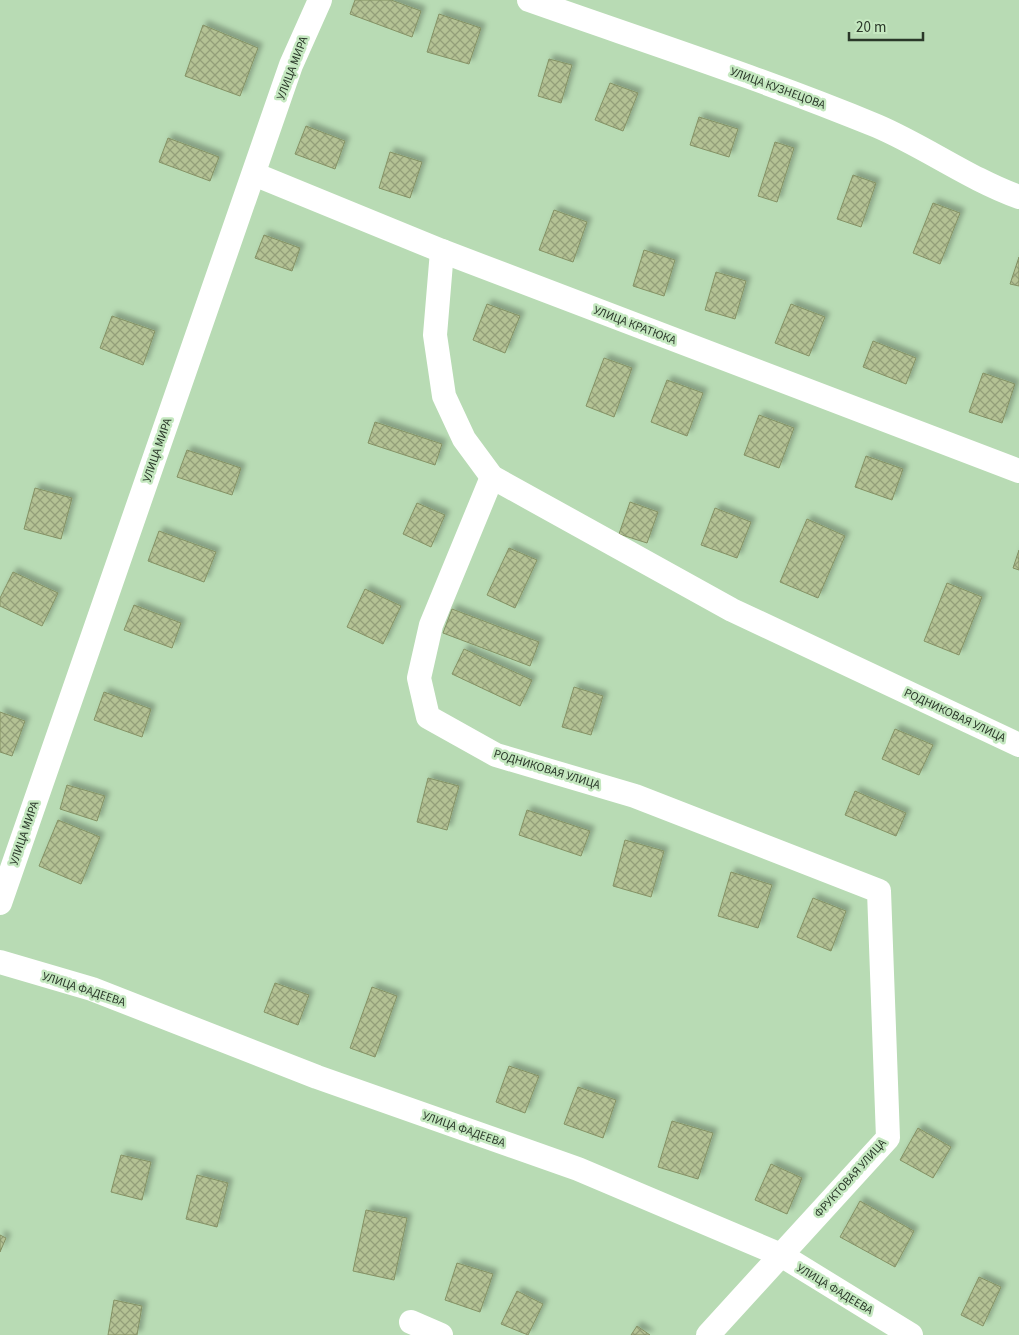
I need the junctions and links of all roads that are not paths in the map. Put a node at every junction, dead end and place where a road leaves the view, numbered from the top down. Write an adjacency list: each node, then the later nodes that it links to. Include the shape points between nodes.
1 (320, 0): 3 (street, УЛИЦА МИРА, via 292,65)
2 (528, 0): 4 (street, УЛИЦА КУЗНЕЦОВА, via 815,101 889,131)
3 (254, 174): 5 (street, УЛИЦА КРАТЮКА); 10 (street, УЛИЦА МИРА)
4 (1019, 197)
5 (442, 251): 6 (street, УЛИЦА КРАТЮКА); 7 (street, РОДНИКОВАЯ УЛИЦА, via 435,335 444,396 464,439)
6 (1019, 471)
7 (492, 477): 8 (street, РОДНИКОВАЯ УЛИЦА, via 732,610); 9 (street, РОДНИКОВАЯ УЛИЦА, via 431,625 419,678 428,717 496,755 635,796)
8 (1019, 745)
9 (879, 891): 12 (street, ФРУКТОВАЯ УЛИЦА, via 888,1138)
10 (0, 903)
11 (0, 962): 12 (street, УЛИЦА ФАДЕЕВА, via 92,989 317,1077 578,1169)
12 (781, 1255): 15 (street, ФРУКТОВАЯ УЛИЦА); 16 (street, УЛИЦА ФАДЕЕВА)
13 (411, 1322): 14 (street)
14 (441, 1335)
15 (708, 1335)
16 (911, 1335)

